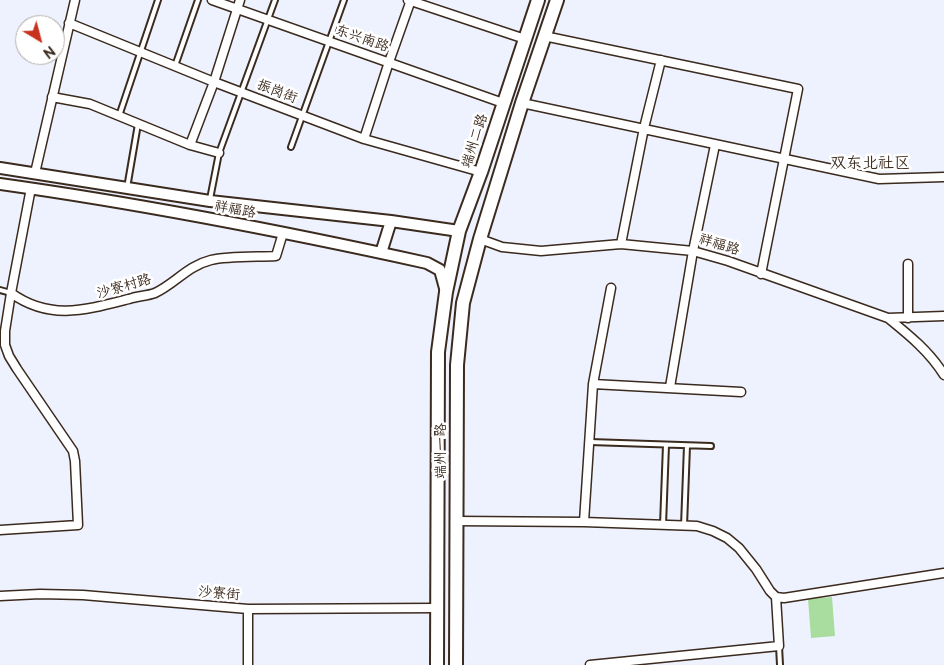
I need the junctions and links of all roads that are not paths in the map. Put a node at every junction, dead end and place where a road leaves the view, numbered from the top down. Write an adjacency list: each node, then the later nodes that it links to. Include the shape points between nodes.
1 (75, 0): 13 (street)
2 (158, 0): 17 (lane)
3 (198, 0): 20 (lane)
4 (212, 0): 11 (street, 东兴南路)
5 (240, 0): 11 (street)
6 (274, 0): 12 (lane)
7 (344, 0): 16 (lane)
8 (410, 0): 15 (street); 19 (street)
9 (538, 0): 15 (main road, 端州二路)
10 (557, 0): 14 (main road)
11 (236, 10): 12 (street, 东兴南路); 21 (street)
12 (267, 20): 16 (street, 东兴南路); 22 (lane)
13 (69, 23): 17 (street, 振岗街); 23 (street)
14 (544, 36): 18 (street); 24 (main road)
15 (525, 39): 25 (main road, 端州二路)
16 (329, 41): 19 (street, 东兴南路); 27 (lane)
17 (141, 52): 20 (street, 振岗街); 26 (lane)
18 (661, 60): 29 (street); 35 (street, via 798,88)
19 (389, 62): 25 (street, 东兴南路); 30 (street)
20 (175, 66): 21 (street, 振岗街)
21 (214, 82): 22 (street, 振岗街); 31 (street)
22 (241, 92): 27 (street, 振岗街); 34 (lane)
23 (52, 97): 26 (street, via 90,104); 38 (street)
24 (522, 103): 29 (street); 47 (main road)
25 (503, 104): 37 (main road, 端州二路)
26 (119, 116): 28 (street)
27 (302, 116): 30 (street, 振岗街); 33 (lane)
28 (138, 124): 31 (street); 42 (lane)
29 (644, 128): 32 (street); 48 (street)
30 (364, 139): 37 (street, 振岗街)
31 (190, 145): 34 (street)
32 (715, 145): 35 (street); 49 (street)
33 (291, 148)
34 (219, 153): 43 (lane)
35 (784, 159): 39 (street, via 880,179); 52 (street)
36 (0, 168): 38 (street, 祥福路)
37 (481, 172): 45 (main road, 端州二路)
38 (35, 173): 42 (street, 祥福路)
39 (944, 178)
40 (0, 184): 41 (street, 祥福路)
41 (32, 188): 46 (street, 祥福路); 56 (street)
42 (127, 188): 43 (street, 祥福路)
43 (210, 202): 44 (street, 祥福路)
44 (391, 222): 45 (street, 祥福路); 50 (street)
45 (459, 232): 55 (main road, 端州二路)
46 (283, 233): 50 (street, 祥福路); 56 (street, 沙寮村路, via 276,256 212,260 192,267 152,294 101,307 54,311 21,300)
47 (480, 239): 48 (street, 祥福路, via 502,248 541,251); 68 (main road, 端州一路, via 463,303 457,365)
48 (621, 244): 49 (street, 祥福路)
49 (693, 251): 52 (street, 祥福路); 62 (street)
50 (381, 253): 55 (street, 祥福路, via 427,263 440,270)
51 (908, 264): 59 (street)
52 (761, 274): 58 (street, 祥福路)
53 (611, 288): 61 (street)
54 (0, 290): 56 (lane)
55 (446, 292): 76 (main road, 端州一路, via 438,352)
56 (11, 293): 72 (street, via 5,345 9,356 73,451 78,525)
57 (944, 316): 59 (street, 祥福路)
58 (888, 318): 59 (street, 祥福路); 60 (street, via 912,337)
59 (908, 318)
60 (944, 375)
61 (593, 384): 62 (street); 64 (street)
62 (670, 387): 63 (street)
63 (741, 392)
64 (590, 442): 65 (lane); 69 (street)
65 (666, 445): 66 (lane); 70 (lane)
66 (687, 446): 67 (lane); 71 (lane)
67 (711, 446)
68 (456, 521): 69 (street); 81 (main road, 端州一路)
69 (584, 522): 70 (street)
70 (663, 525): 71 (street)
71 (684, 526): 75 (street, via 713,530 727,538 739,548)
72 (0, 530)
73 (943, 573): 75 (street)
74 (0, 596): 77 (street, 沙寮街, via 83,595)
75 (776, 597): 78 (street)
76 (437, 608): 77 (street, 沙寮街); 80 (main road, 端州一路)
77 (248, 609): 79 (street)
78 (779, 646): 82 (street); 83 (lane)
79 (248, 665)
80 (437, 665)
81 (456, 665)
82 (590, 665)
83 (780, 665)

